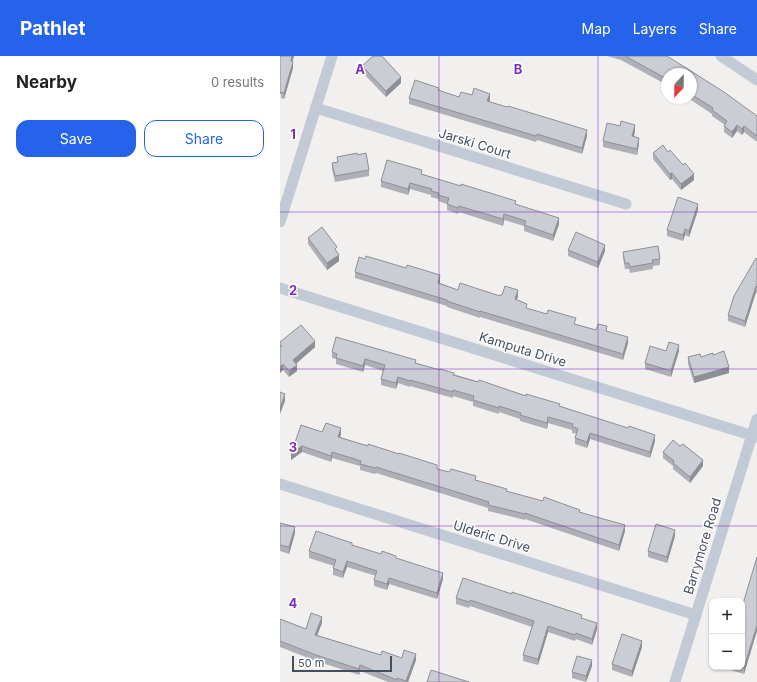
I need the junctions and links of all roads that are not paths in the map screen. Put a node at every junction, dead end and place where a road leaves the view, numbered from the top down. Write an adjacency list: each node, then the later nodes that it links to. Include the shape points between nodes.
1 (332, 56): 4 (street)
2 (721, 56): 3 (street)
3 (757, 80)
4 (316, 108): 5 (street, Jarski Court); 6 (street)
5 (626, 204)
6 (280, 222)
7 (280, 288): 9 (street, Kamputa Drive)
8 (757, 419): 9 (street, Barrymore Road)
9 (755, 436): 11 (street, Barrymore Road)
10 (280, 484): 11 (street, Ulderic Drive)
11 (696, 615): 12 (street, Barrymore Road)
12 (675, 682)

